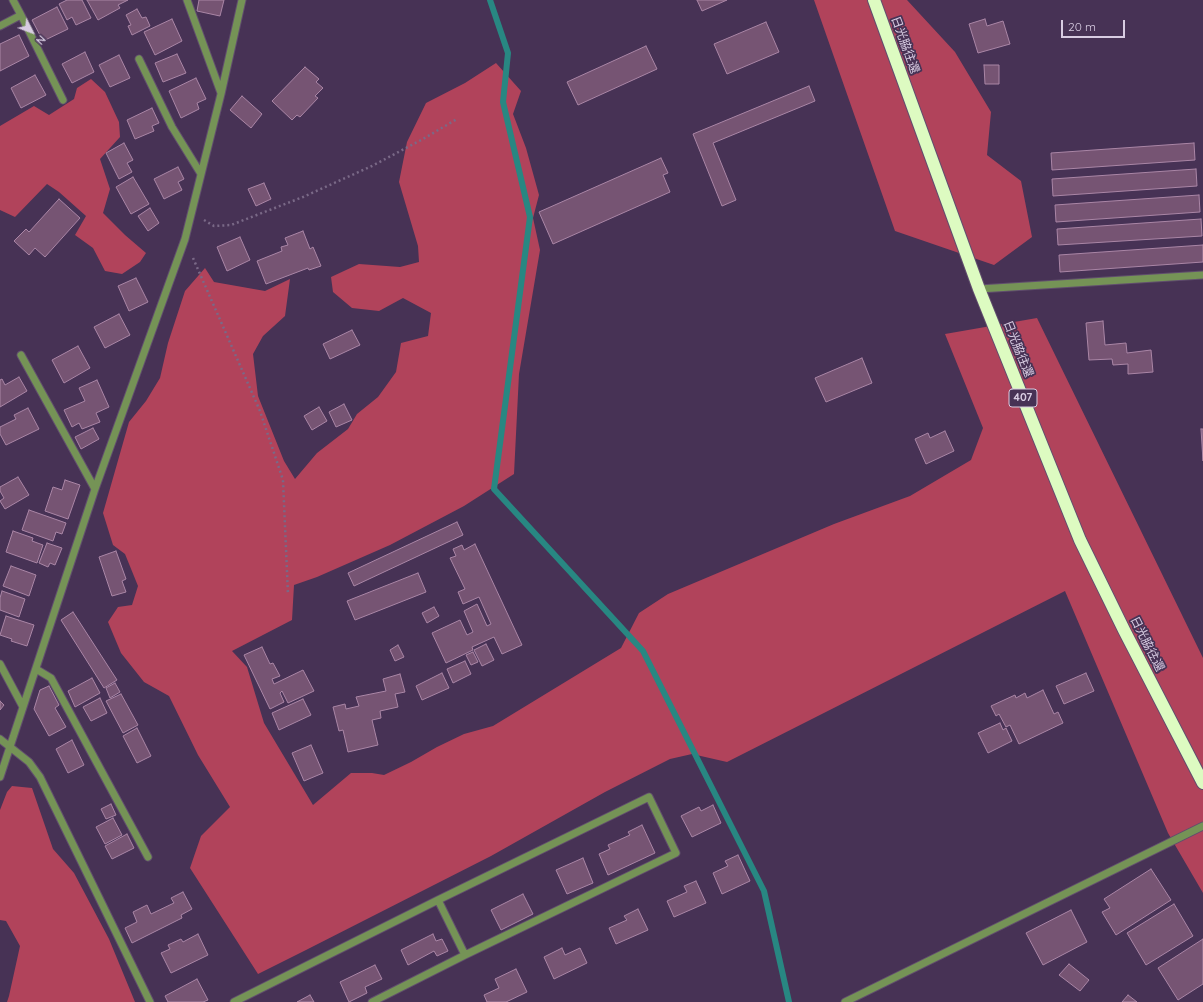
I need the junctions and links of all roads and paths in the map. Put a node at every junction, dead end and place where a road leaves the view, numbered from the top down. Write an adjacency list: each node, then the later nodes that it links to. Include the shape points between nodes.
1 (14, 0): 5 (street)
2 (187, 0): 8 (street)
3 (242, 0): 8 (street)
4 (874, 0): 15 (highway, 日光脇往還 / 407)
5 (21, 15): 6 (street); 9 (street)
6 (0, 26)
7 (139, 60): 11 (street, via 172,127)
8 (221, 94): 11 (street)
9 (63, 100)
10 (457, 119): 12 (path, via 372,166 304,197 231,225 214,226)
11 (201, 174): 12 (street)
12 (192, 214): 13 (street)
13 (185, 239): 17 (street); 18 (path, via 260,411 283,480)
14 (1203, 275): 15 (street)
15 (979, 289): 25 (highway, 日光脇往還 / 407, via 1080,540)
16 (21, 355): 17 (street)
17 (95, 489): 20 (street)
18 (288, 595)
19 (0, 664): 21 (street)
20 (36, 668): 21 (street); 27 (street, via 51,678)
21 (23, 707): 23 (street)
22 (0, 739): 23 (street)
23 (10, 748): 24 (street); 30 (street, via 29,762 40,777)
24 (0, 777)
25 (1203, 783)
26 (1203, 826): 33 (street)
27 (148, 857)
28 (438, 900): 29 (street); 29 (street, via 649,797 676,853); 31 (street)
29 (465, 955): 32 (street)
30 (150, 1002)
31 (234, 1002)
32 (372, 1002)
33 (845, 1002)

